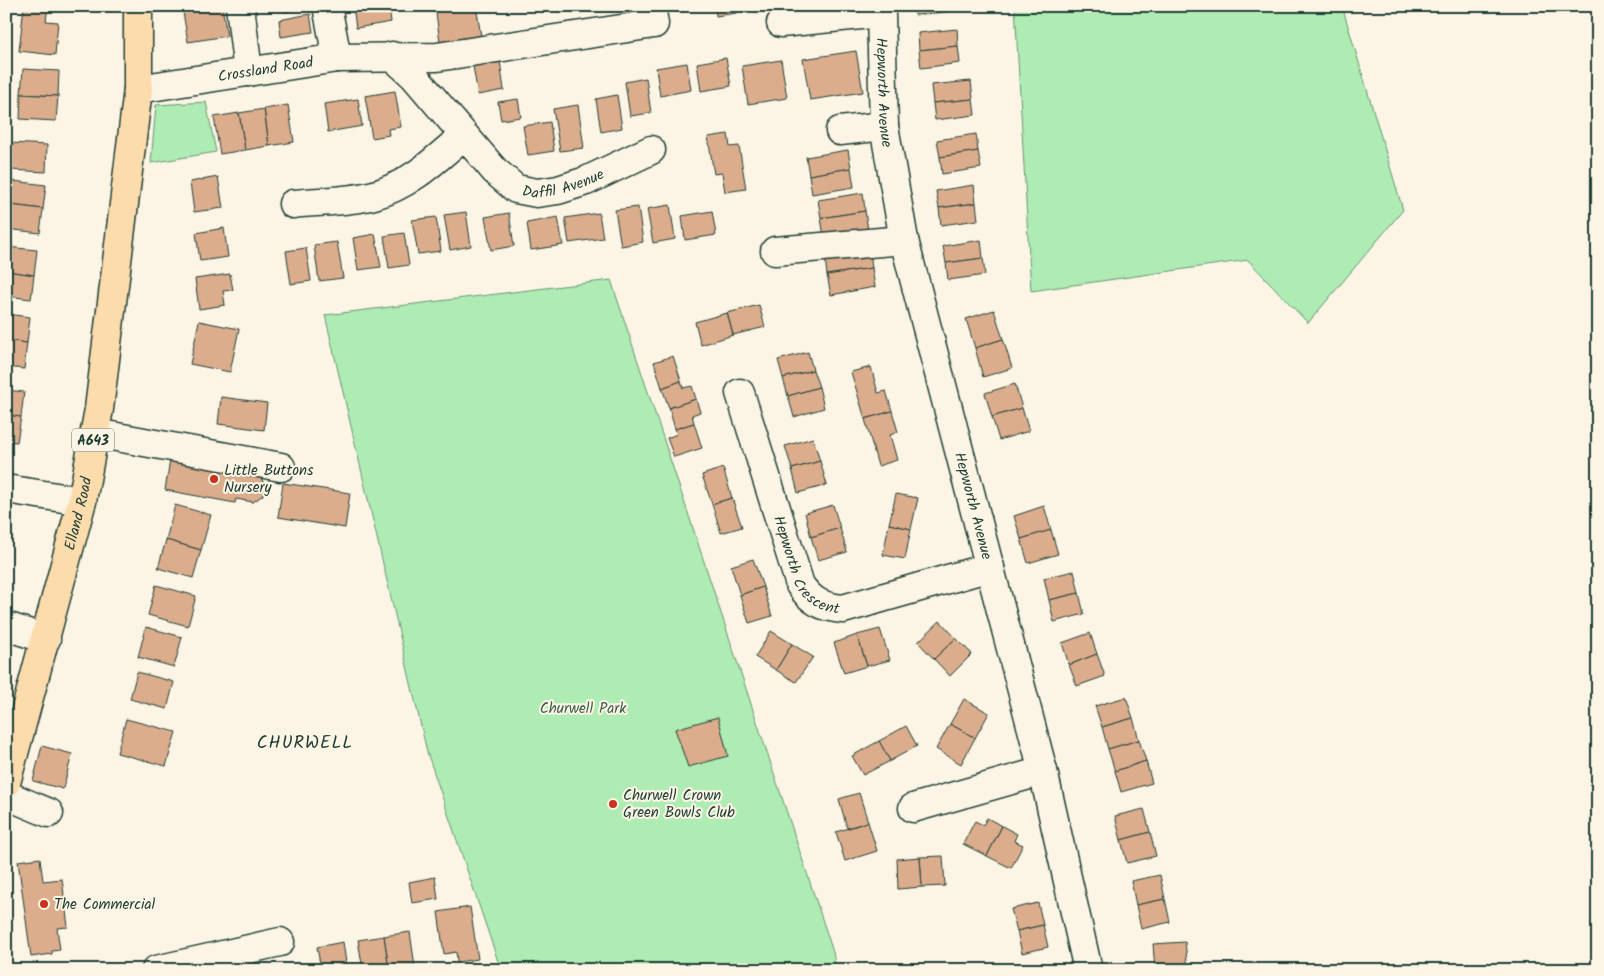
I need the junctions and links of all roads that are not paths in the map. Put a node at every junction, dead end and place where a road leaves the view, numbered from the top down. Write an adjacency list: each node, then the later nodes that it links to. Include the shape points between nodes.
1 (138, 6): 9 (main road, A643)
2 (240, 6): 8 (street)
3 (327, 6): 7 (street)
4 (651, 6): 6 (street, Crossland Road, via 654,24 437,56)
5 (781, 23): 10 (street, Hepworth Avenue, via 881,13)
6 (392, 56): 7 (street, Crossland Road); 12 (street, Daffil Avenue, via 413,75)
7 (337, 58): 8 (street, Crossland Road)
8 (248, 72): 9 (street, Crossland Road)
9 (138, 89): 18 (main road, Elland Road / A643)
10 (884, 126): 11 (street); 15 (street, Hepworth Avenue)
11 (840, 131)
12 (463, 136): 13 (street, Daffil Avenue, via 516,189 537,193 586,181); 14 (street, via 417,175 390,189 373,195)
13 (651, 150)
14 (293, 204)
15 (904, 240): 16 (street); 22 (street, Hepworth Avenue)
16 (775, 251)
17 (740, 393): 22 (street, Hepworth Crescent, via 800,585 823,607 842,609)
18 (95, 433): 19 (street); 21 (main road, Elland Road / A643)
19 (281, 467)
20 (6, 489): 21 (street)
21 (82, 501): 24 (main road, Elland Road / A643)
22 (990, 566): 25 (street, Hepworth Avenue)
23 (6, 626): 24 (street)
24 (46, 639): 26 (main road, Elland Road / A643)
25 (1043, 771): 28 (street); 32 (street, Hepworth Avenue)
26 (6, 783)
27 (6, 795): 29 (street)
28 (913, 808)
29 (49, 813)
30 (280, 942): 31 (street)
31 (156, 970)
32 (1088, 970)

